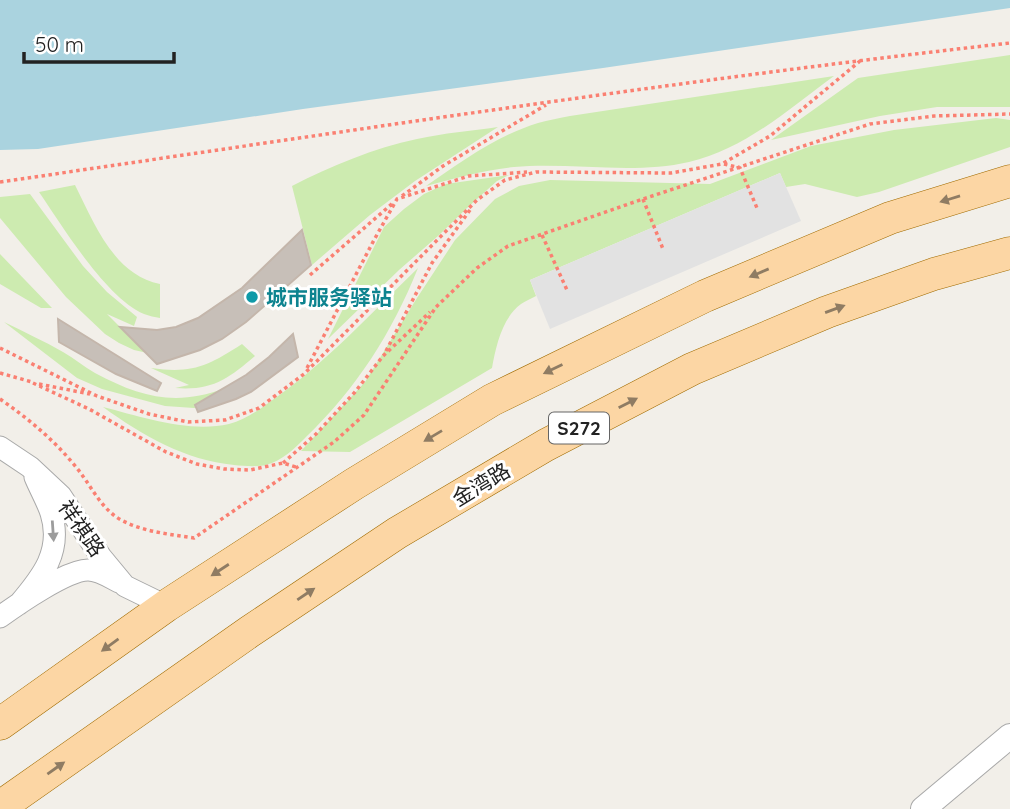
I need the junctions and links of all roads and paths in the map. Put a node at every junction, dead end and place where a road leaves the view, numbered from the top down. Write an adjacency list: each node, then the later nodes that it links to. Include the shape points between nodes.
1 (1010, 43): 2 (path)
2 (862, 60): 3 (path); 5 (path, via 770,136)
3 (549, 103): 9 (path); 11 (path, via 443,166)
4 (1010, 114): 6 (path, via 870,124)
5 (722, 164): 6 (path); 7 (path, via 671,173)
6 (740, 168): 10 (path); 13 (path)
7 (536, 172): 11 (path, via 469,176); 12 (path, via 505,180)
8 (1010, 181): 33 (main road, one-way to 33, via 890,218 705,296 492,400)
9 (0, 182)
10 (643, 199): 14 (path); 15 (path)
11 (397, 200): 17 (path); 23 (path)
12 (477, 200): 21 (path, via 432,263); 23 (path)
13 (757, 208)
14 (542, 234): 18 (path); 19 (path, via 508,246)
15 (663, 249)
16 (1010, 253): 37 (main road, 金湾路 / S272, one-way to 16, via 397,533 546,445 692,369 827,312)
17 (310, 275)
18 (567, 290)
19 (436, 307): 21 (path); 30 (path, via 364,415)
20 (0, 348): 25 (path)
21 (383, 356): 28 (path, via 347,401)
22 (0, 373): 24 (path)
23 (304, 374): 25 (path, via 259,408 225,420 188,422)
24 (33, 383): 25 (path); 28 (path, via 197,464 250,470)
25 (97, 396)
26 (0, 400): 30 (path, via 52,440 104,506 145,530 194,538)
27 (0, 447): 29 (street, 祥祺路)
28 (283, 463): 30 (path)
29 (30, 467): 31 (street, 祥祺路, via 61,496); 32 (street, one-way to 32, via 51,515 54,538 50,562)
30 (297, 467)
31 (125, 586): 32 (street, via 96,571 73,572); 33 (street, 祥祺路)
32 (19, 604): 34 (street)
33 (166, 606): 35 (main road, one-way to 35)
34 (0, 617)
35 (0, 724)
36 (1010, 736): 38 (street)
37 (0, 807)
38 (923, 809)

